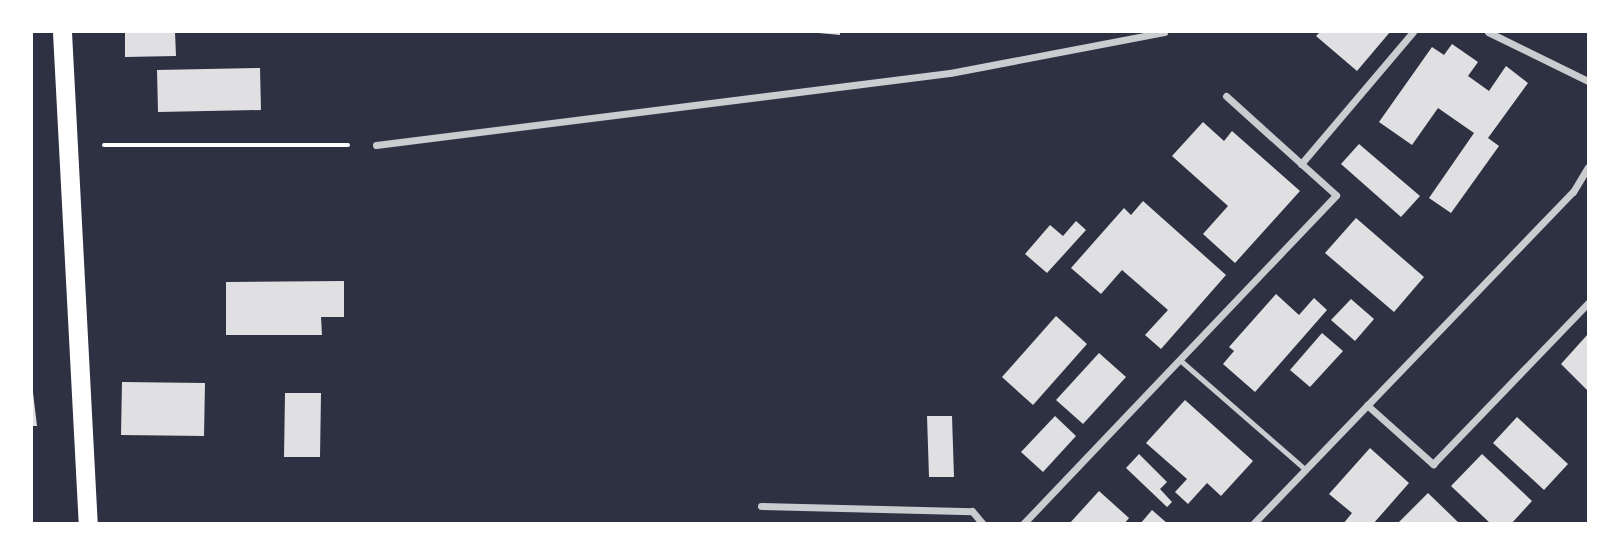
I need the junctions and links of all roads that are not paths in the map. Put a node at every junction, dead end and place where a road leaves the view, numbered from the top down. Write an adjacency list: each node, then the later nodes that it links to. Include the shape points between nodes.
1 (61, 32): 15 (highway)
2 (1164, 32): 7 (street, via 950,73)
3 (1413, 32): 8 (street)
4 (1488, 32): 5 (street)
5 (1588, 81)
6 (1226, 96): 8 (street)
7 (376, 145)
8 (1301, 164): 11 (street, via 1336,195)
9 (1588, 167): 12 (street, via 1573,192)
10 (1588, 303): 12 (street, via 1433,464)
11 (1181, 361): 13 (lane); 17 (street)
12 (1367, 405): 13 (street)
13 (1306, 470): 18 (street)
14 (761, 506): 16 (street, via 972,511)
15 (88, 523)
16 (983, 523)
17 (1023, 523)
18 (1254, 523)

